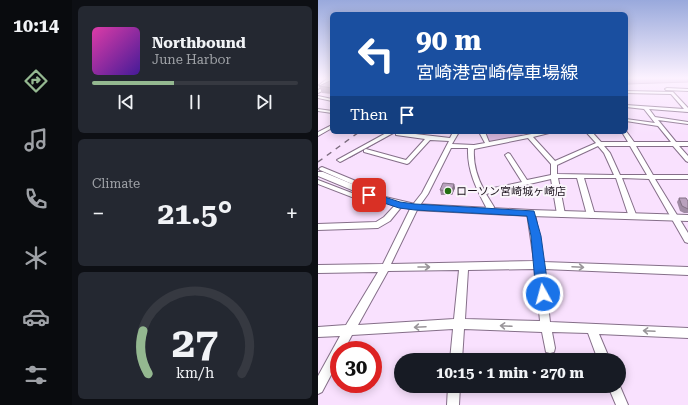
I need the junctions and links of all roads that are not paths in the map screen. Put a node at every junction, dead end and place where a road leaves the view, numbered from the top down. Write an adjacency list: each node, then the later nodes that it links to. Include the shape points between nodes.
1 (318, 97): 3 (street)
2 (675, 97): 10 (street)
3 (330, 100)
4 (641, 102): 7 (street)
5 (628, 106): 7 (street)
6 (330, 107): 9 (street)
7 (645, 108): 10 (street); 12 (street)
8 (318, 110): 9 (street)
9 (324, 111): 11 (street)
10 (688, 111)
11 (330, 112)
12 (653, 118): 14 (street); 15 (street)
13 (628, 120): 15 (street)
14 (688, 123)
15 (659, 125): 30 (street)
16 (330, 127): 17 (street)
17 (318, 134)
18 (393, 134): 36 (street)
19 (402, 134): 26 (street)
20 (455, 134): 27 (street)
21 (483, 134): 32 (street)
22 (542, 134): 25 (street)
23 (591, 134): 29 (street)
24 (626, 134): 28 (street)
25 (530, 137): 32 (street); 38 (street)
26 (429, 138): 27 (street); 34 (street, via 407,162)
27 (451, 143): 33 (street); 48 (street, via 425,194)
28 (631, 143): 29 (street); 30 (street); 43 (street)
29 (599, 144): 38 (street); 42 (street, via 607,153)
30 (675, 144): 31 (street); 37 (street)
31 (688, 144)
32 (488, 145): 33 (street)
33 (471, 147): 46 (street, via 471,169)
34 (366, 151)
35 (508, 155): 45 (street)
36 (340, 160)
37 (688, 160)
38 (554, 164): 40 (street)
39 (320, 175): 47 (main road)
40 (554, 176): 41 (street); 45 (street); 51 (street)
41 (580, 176): 42 (street); 52 (street)
42 (618, 176): 43 (street); 53 (street)
43 (652, 177): 44 (street); 54 (street)
44 (688, 177)
45 (526, 183): 46 (street)
46 (482, 193): 49 (street, via 490,207)
47 (399, 205): 48 (main road); 56 (street, via 378,225)
48 (415, 207): 49 (main road); 60 (street)
49 (489, 212): 50 (main road)
50 (531, 213): 51 (main road); 58 (street)
51 (561, 214): 52 (main road)
52 (591, 215): 53 (main road)
53 (633, 217): 54 (main road)
54 (676, 218): 55 (main road); 57 (street)
55 (688, 218)
56 (318, 227)
57 (688, 240)
58 (539, 265): 59 (street); 62 (street, one-way to 62); 64 (street)
59 (464, 266): 60 (street, one-way to 59); 63 (street)
60 (385, 268): 61 (street); 66 (street)
61 (318, 269)
62 (688, 271)
63 (459, 324): 64 (street, one-way to 63); 66 (street, one-way to 66); 70 (street)
64 (545, 328): 65 (street); 69 (street)
65 (591, 328): 68 (street, one-way to 65); 71 (street)
66 (348, 330): 67 (street); 72 (street)
67 (318, 332)
68 (688, 333)
69 (550, 348)
70 (457, 353)
71 (601, 353)
72 (318, 388)
73 (454, 393): 75 (street)
74 (617, 393): 76 (street)
75 (453, 405)
76 (622, 405)

